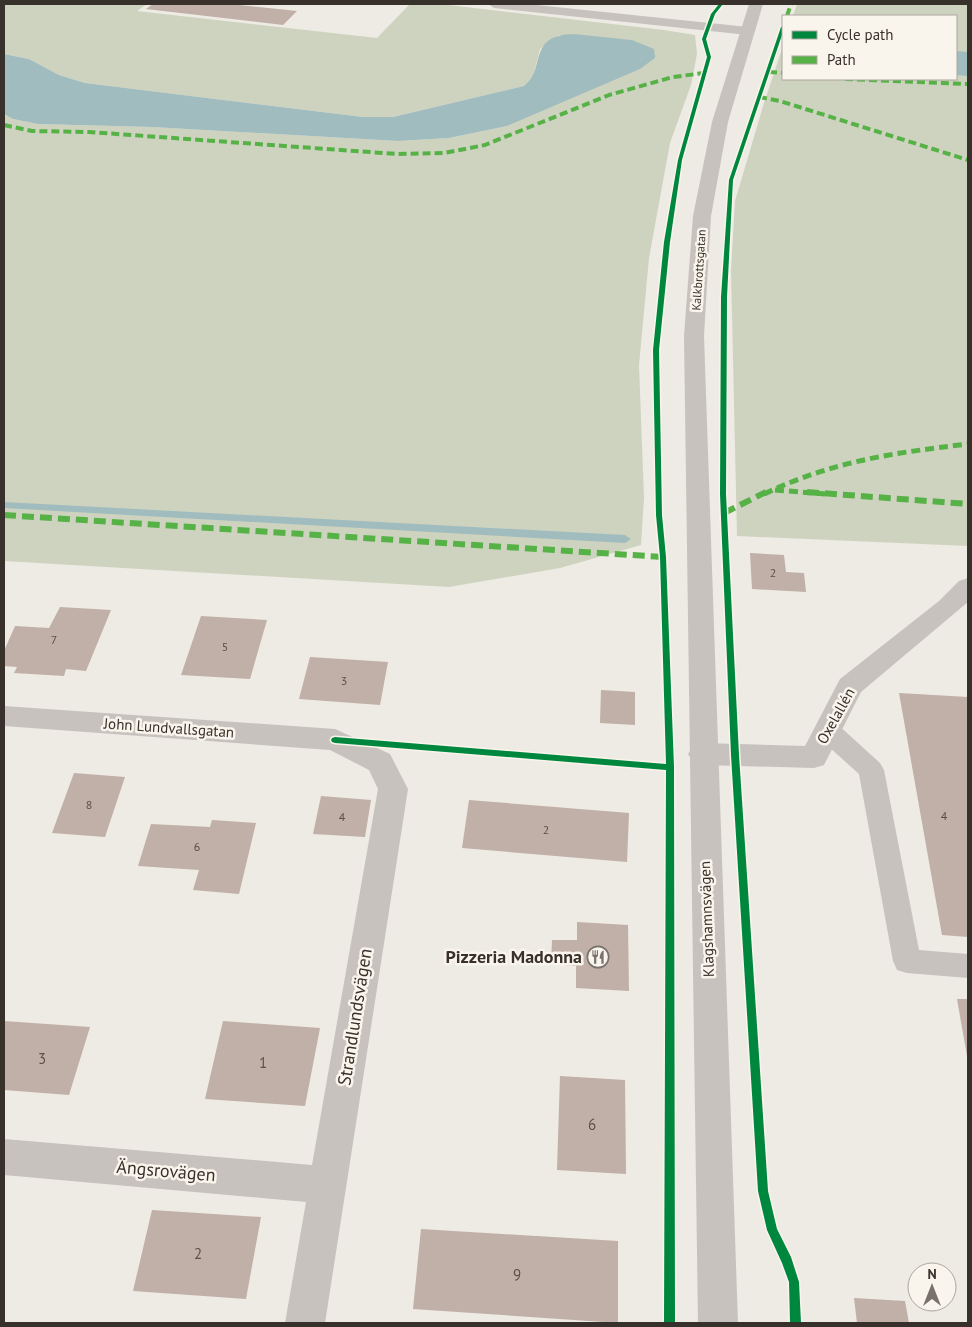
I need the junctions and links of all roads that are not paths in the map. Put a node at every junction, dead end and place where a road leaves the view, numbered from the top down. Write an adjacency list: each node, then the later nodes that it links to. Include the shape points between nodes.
1 (494, 4): 3 (lane)
2 (756, 4): 3 (street, Kalkbrottsgatan)
3 (748, 31): 4 (street, Kalkbrottsgatan, via 720,122 702,216 694,336)
4 (697, 515): 9 (street, Klagshamnsvägen)
5 (968, 587): 7 (street, Oxelallén, via 850,686)
6 (4, 716): 8 (street, John Lundvallsgatan)
7 (827, 730): 9 (street, Oxelallén, via 814,756); 10 (lane, via 871,770 907,961)
8 (335, 740): 12 (street, Strandlundsvägen, via 380,762 393,789)
9 (703, 754): 14 (street, Klagshamnsvägen)
10 (968, 966)
11 (4, 1157): 12 (street, Ängsrovägen)
12 (328, 1185): 13 (street, Strandlundsvägen)
13 (305, 1323)
14 (718, 1323)

